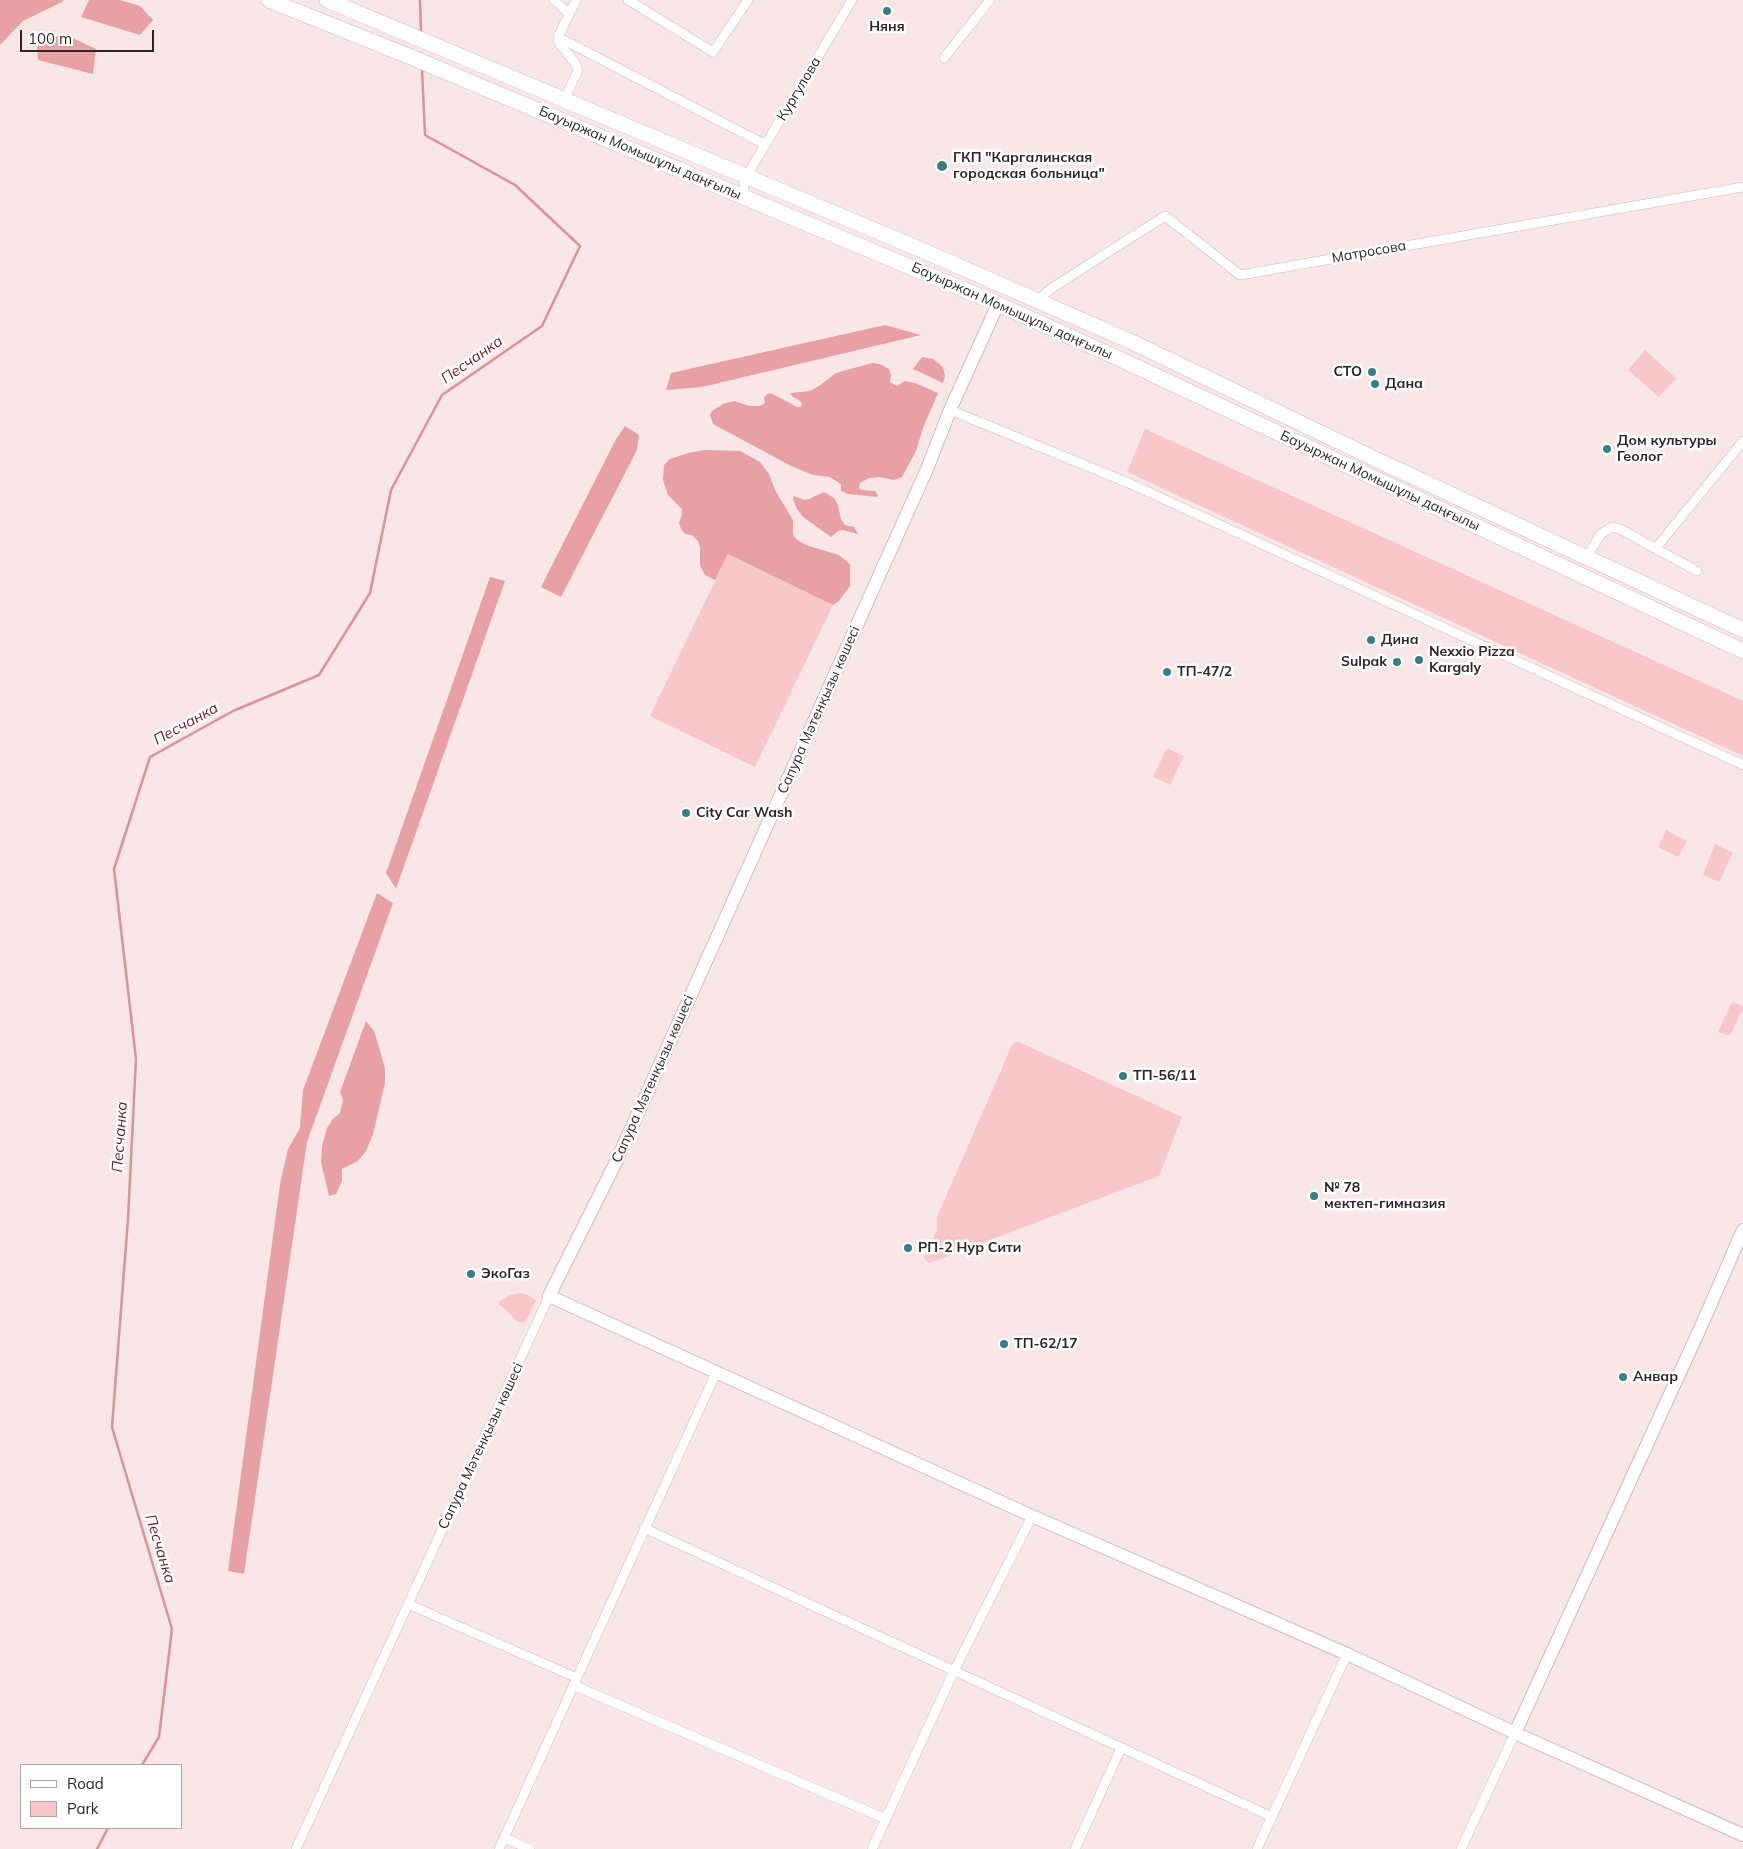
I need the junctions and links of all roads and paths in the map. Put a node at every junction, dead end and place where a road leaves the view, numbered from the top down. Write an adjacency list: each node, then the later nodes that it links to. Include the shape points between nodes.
1 (271, 0): 16 (main road, Бауыржан Момышұлы даңғылы)
2 (327, 0): 12 (main road, Бауыржан Момышұлы даңғылы)
3 (554, 0): 9 (street)
4 (576, 0): 9 (street)
5 (628, 0): 6 (street, via 713,52)
6 (748, 0)
7 (852, 0): 13 (street, Кургулова)
8 (990, 0): 11 (street)
9 (569, 14): 10 (street)
10 (558, 37): 12 (street, via 578,70); 13 (street)
11 (944, 58)
12 (564, 101): 14 (main road, Бауыржан Момышұлы даңғылы)
13 (766, 145): 14 (street, Кургулова)
14 (746, 177): 16 (street); 17 (main road, Бауыржан Момышұлы даңғылы)
15 (1743, 186): 18 (street, Матросова, via 1240,275 1165,216)
16 (742, 196): 19 (main road, Бауыржан Момышұлы даңғылы)
17 (1005, 286): 18 (main road, Бауыржан Момышұлы даңғылы); 19 (main road)
18 (1037, 300): 20 (main road, Бауыржан Момышұлы даңғылы)
19 (998, 304): 21 (main road, Бауыржан Момышұлы даңғылы); 22 (street, Сапура Мәтенқызы көшесі)
20 (1132, 342): 21 (main road); 25 (main road, Бауыржан Момышұлы даңғылы)
21 (1122, 360): 28 (main road, Бауыржан Момышұлы даңғылы)
22 (950, 410): 30 (street, via 1131,484); 32 (street, Сапура Мәтенқызы көшесі, via 923,478 616,1162)
23 (1743, 441): 24 (street)
24 (1656, 548): 25 (street, via 1612,527 1601,534); 26 (street)
25 (1586, 556): 27 (main road, Бауыржан Момышұлы даңғылы)
26 (1697, 571)
27 (1738, 628): 28 (main road)
28 (1726, 643): 29 (main road, Бауыржан Момышұлы даңғылы)
29 (1743, 651)
30 (1743, 765)
31 (1743, 1230): 40 (street)
32 (549, 1296): 33 (street); 36 (street, Сапура Мәтенқызы көшесі)
33 (716, 1373): 34 (street); 35 (street)
34 (1032, 1516): 37 (street); 38 (street)
35 (644, 1528): 38 (street); 39 (street)
36 (408, 1604): 39 (street); 46 (street, Сапура Мәтенқызы көшесі)
37 (1347, 1654): 40 (street); 42 (street)
38 (954, 1671): 41 (street); 43 (street)
39 (575, 1681): 43 (street); 45 (street)
40 (1515, 1733): 44 (street); 52 (street)
41 (1121, 1748): 42 (street); 50 (street)
42 (1272, 1817): 51 (street)
43 (886, 1819): 49 (street)
44 (1743, 1835)
45 (504, 1838): 47 (street); 48 (street)
46 (296, 1849)
47 (499, 1849)
48 (530, 1849)
49 (872, 1849)
50 (1075, 1849)
51 (1257, 1849)
52 (1461, 1849)

